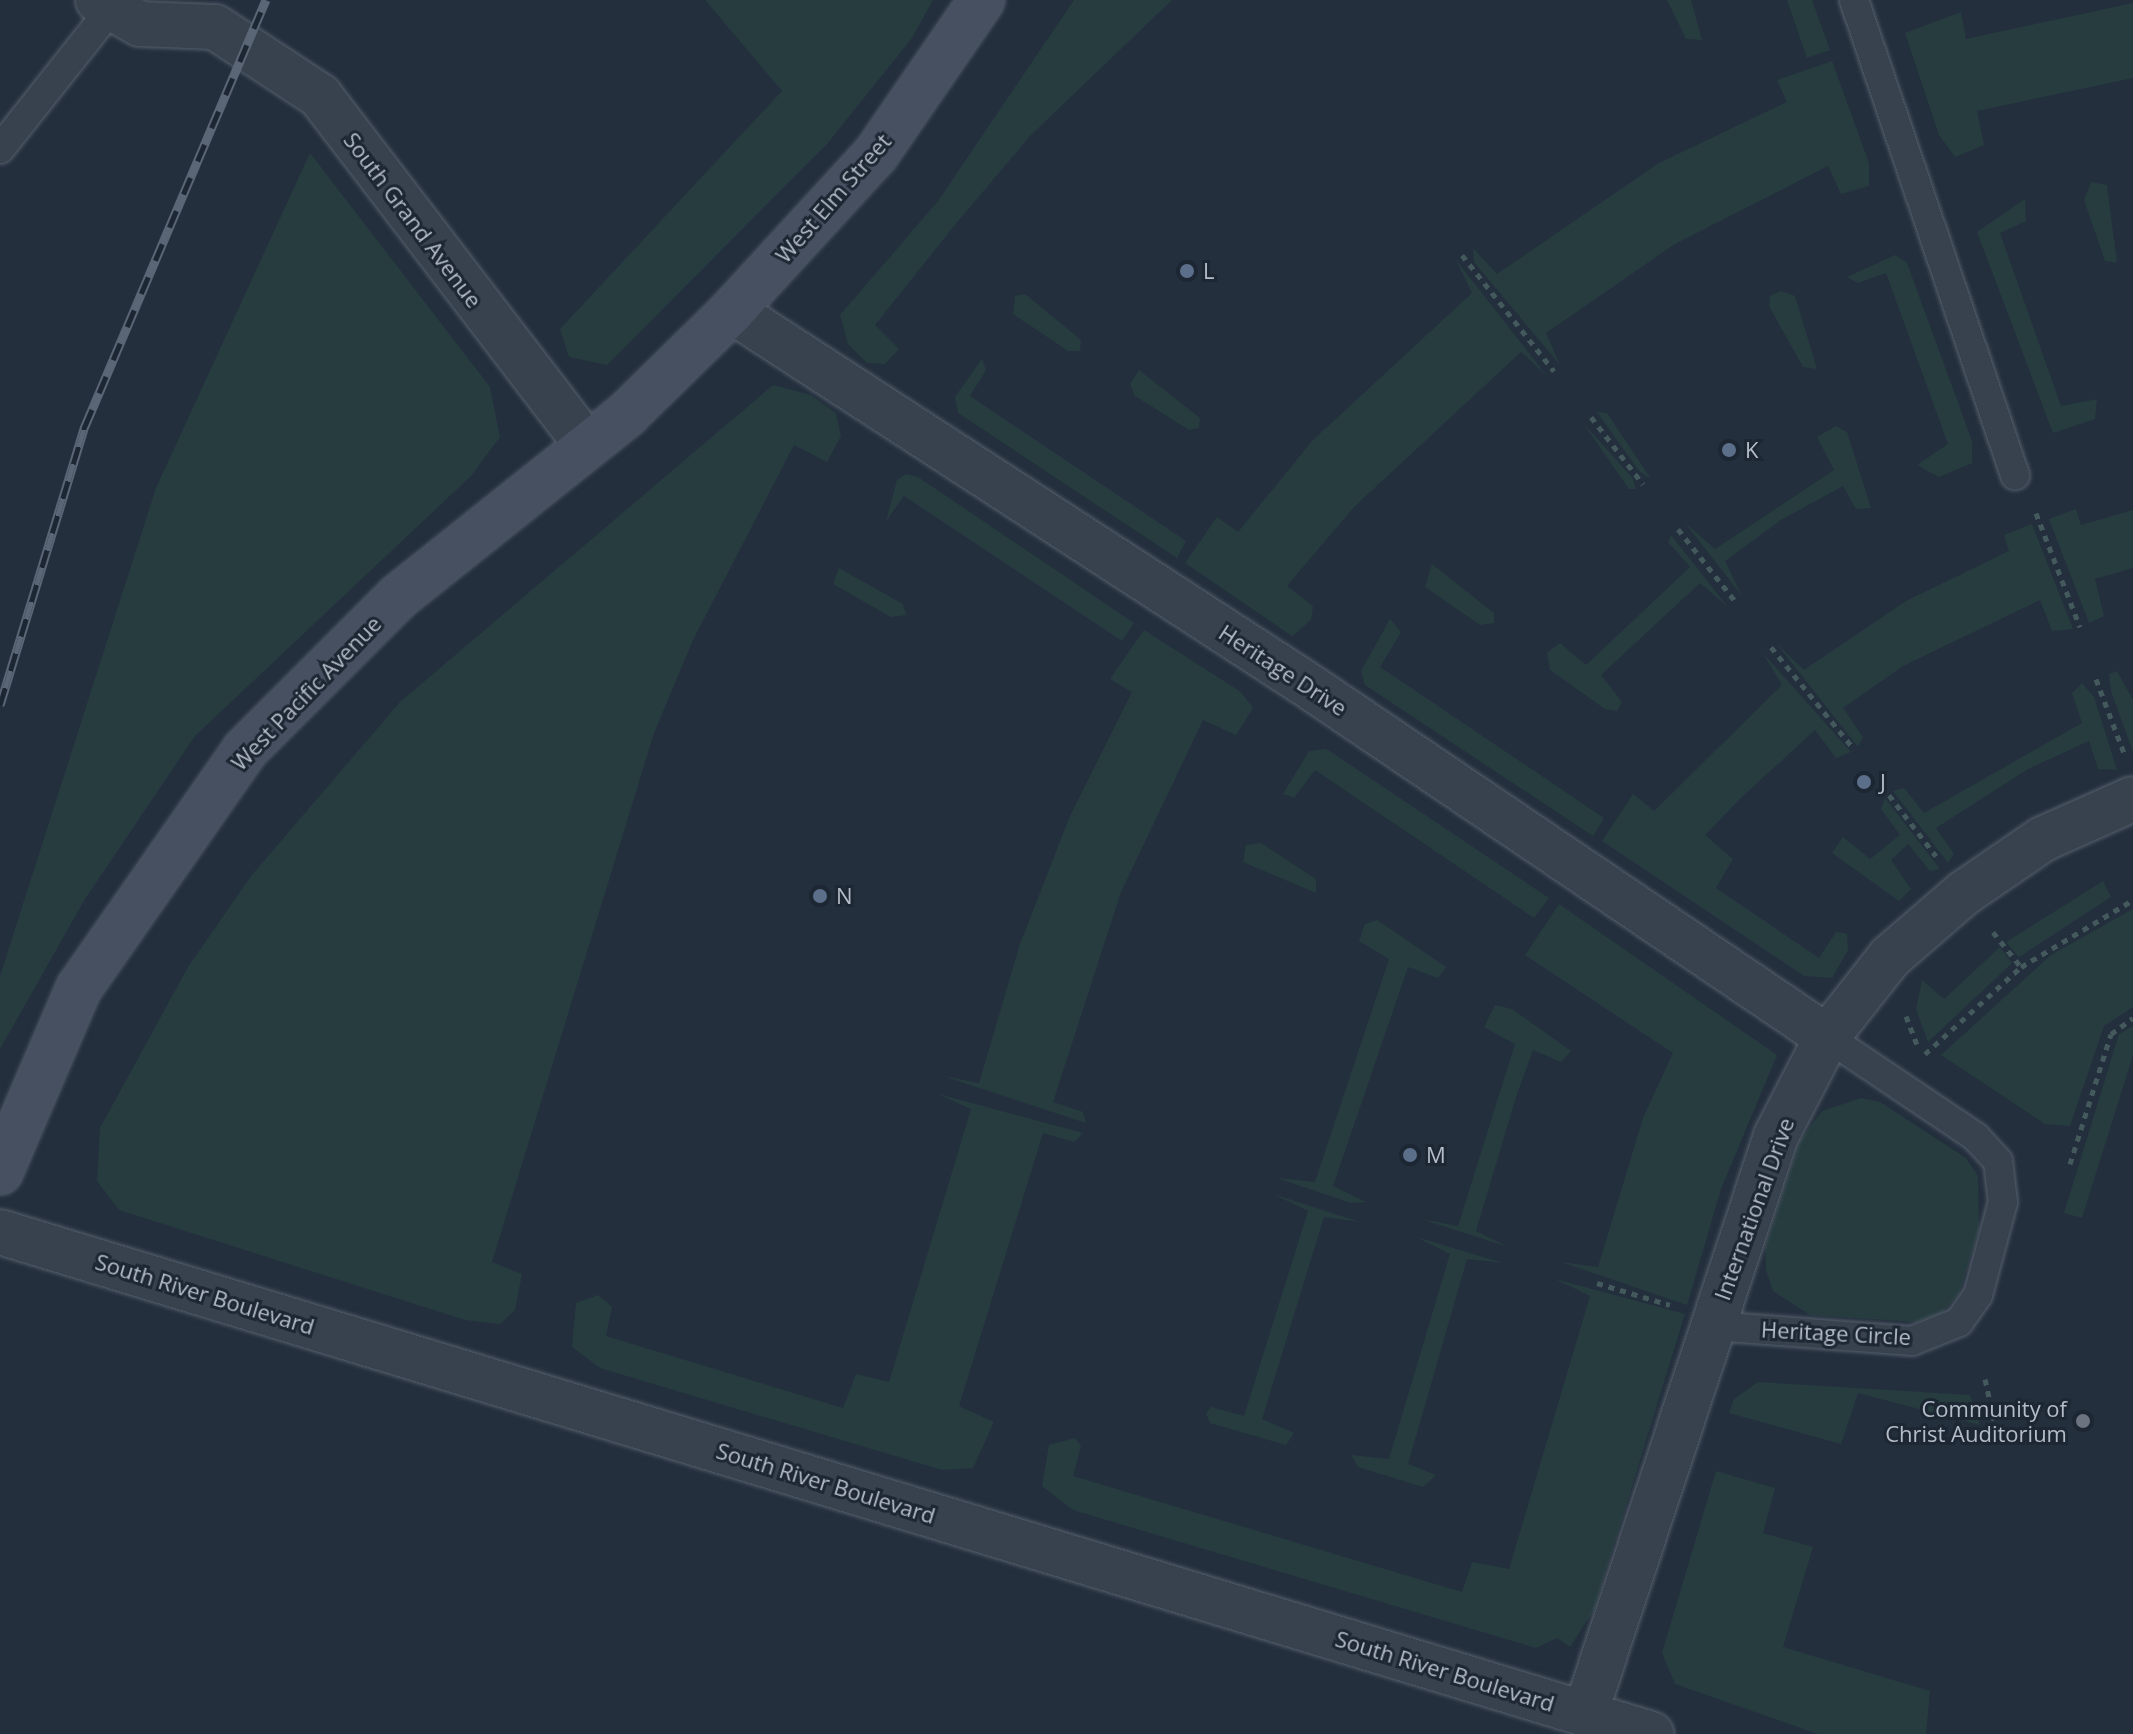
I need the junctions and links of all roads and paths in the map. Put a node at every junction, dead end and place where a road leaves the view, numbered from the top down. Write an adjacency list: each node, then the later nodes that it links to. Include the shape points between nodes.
1 (982, 0): 7 (street, West Elm Street, via 876,154)
2 (1854, 0): 11 (lane)
3 (104, 5): 4 (street, South Grand Avenue, via 165,29); 5 (lane)
4 (208, 14): 10 (street, South Grand Avenue, via 320,96)
5 (0, 149)
6 (1462, 255): 8 (path)
7 (732, 311): 10 (street, West Pacific Avenue, via 627,414); 28 (street, Heritage Drive, via 1306,684)
8 (1554, 371)
9 (1591, 417): 12 (path)
10 (585, 443): 30 (street, West Pacific Avenue, via 398,597 245,750 79,988)
11 (2015, 475)
12 (1643, 484)
13 (2036, 513): 16 (path)
14 (1678, 529): 15 (path)
15 (1735, 601)
16 (2080, 627)
17 (1771, 647): 19 (path)
18 (2096, 679): 20 (path)
19 (1854, 749)
20 (2131, 782): 28 (street, International Drive, via 1964,893 1890,957)
21 (1889, 795): 22 (path)
22 (1943, 866)
23 (2133, 900): 25 (path)
24 (1987, 923): 25 (path)
25 (2021, 967): 26 (path, via 1927,1056 1907,1027)
26 (1905, 1007)
27 (2133, 1018): 29 (path, via 2111,1034)
28 (1827, 1037): 34 (street, International Drive, via 1776,1136); 34 (lane, Heritage Circle, via 1976,1137 1998,1161 2003,1202 1978,1295 1959,1322 1912,1341)
29 (2070, 1164)
30 (0, 1172)
31 (0, 1232): 37 (street, South River Boulevard)
32 (1597, 1283): 33 (path)
33 (1674, 1306)
34 (1713, 1326): 37 (street, International Drive)
35 (1985, 1379): 36 (path)
36 (1996, 1429)
37 (1585, 1714): 38 (street, South River Boulevard)
38 (1651, 1734)

